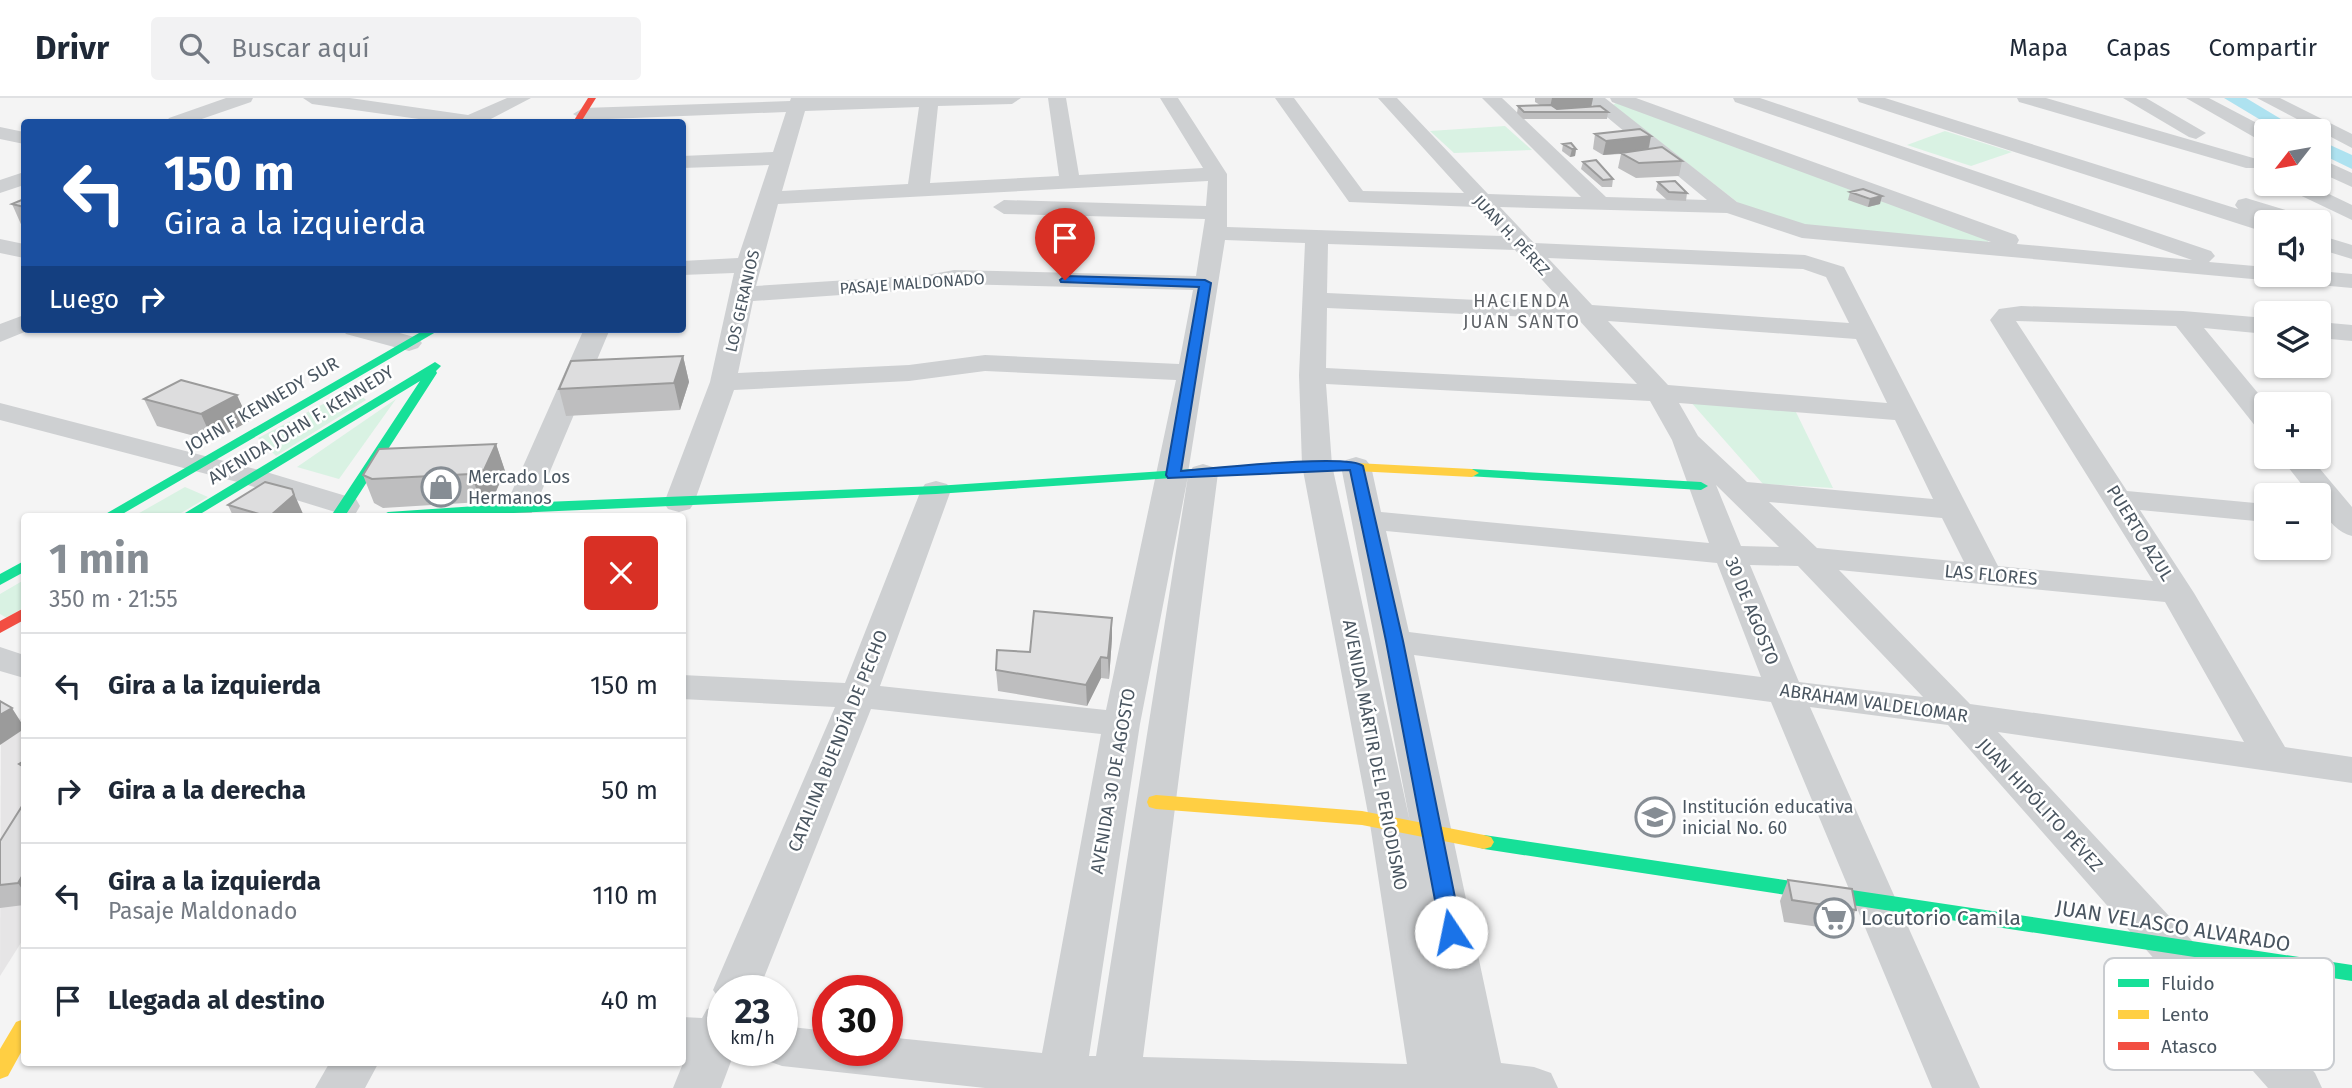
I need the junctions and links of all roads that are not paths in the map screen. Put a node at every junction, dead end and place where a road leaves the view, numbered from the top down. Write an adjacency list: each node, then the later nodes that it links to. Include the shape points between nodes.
1 (244, 98): 22 (street)
2 (312, 98): 23 (street)
3 (522, 98): 24 (street)
4 (1012, 98): 19 (street)
5 (1057, 98): 37 (street)
6 (1169, 98): 35 (street)
7 (1284, 98): 42 (street, via 1357,197)
8 (1387, 98): 42 (street, JUAN H. PÉREZ)
9 (1491, 98): 43 (street)
10 (1593, 98): 45 (street)
11 (1619, 98): 58 (street, via 1991,232)
12 (1742, 98): 61 (street)
13 (1866, 98): 48 (street)
14 (1901, 98): 46 (street)
15 (2026, 98): 32 (street)
16 (2132, 98): 31 (street)
17 (2195, 98): 25 (street)
18 (2266, 98): 28 (street)
19 (929, 101): 20 (street); 39 (street)
20 (799, 102): 21 (street); 29 (street, LOS GERANIOS)
21 (584, 111)
22 (184, 119)
23 (452, 119)
24 (478, 119)
25 (2254, 130)
26 (0, 133): 27 (street)
27 (21, 137)
28 (2352, 142)
29 (781, 158): 30 (street); 41 (street, LOS GERANIOS)
30 (686, 162)
31 (2254, 164)
32 (2254, 165)
33 (2331, 170): 36 (street)
34 (21, 179): 38 (street)
35 (1218, 181): 37 (street); 49 (street)
36 (2352, 181)
37 (1070, 183): 39 (street)
38 (0, 187)
39 (918, 191): 41 (street)
40 (2317, 196): 47 (street)
41 (770, 198): 59 (street, LOS GERANIOS)
42 (1479, 198): 43 (street); 54 (street, JUAN H. PÉREZ)
43 (1601, 204): 45 (street)
44 (1004, 206): 49 (street)
45 (1729, 207): 58 (street, via 1802,231)
46 (2262, 210)
47 (2352, 213)
48 (2254, 221)
49 (1215, 223): 52 (street); 65 (street)
50 (2331, 232): 51 (street)
51 (2352, 238)
52 (1317, 239): 54 (street); 67 (street, AVENIDA MÁRTIR DEL PERIODISMO)
53 (0, 246): 56 (street)
54 (1523, 246): 68 (street, JUAN H. PÉREZ); 73 (street, via 1818,264 1836,272)
55 (2331, 246): 57 (street)
56 (21, 250)
57 (2352, 252)
58 (2036, 254): 62 (street)
59 (748, 265): 60 (street); 66 (street, LOS GERANIOS)
60 (686, 268)
61 (2254, 271)
62 (2254, 273)
63 (2331, 279): 64 (street)
64 (2352, 281)
65 (1205, 283): 66 (street, PASAJE MALDONADO, via 954,277); 82 (street)
66 (744, 293): 84 (street, LOS GERANIOS)
67 (1317, 300): 68 (street); 83 (street, AVENIDA MÁRTIR DEL PERIODISMO)
68 (1583, 312): 73 (street); 86 (street, JUAN H. PÉREZ)
69 (2183, 319): 71 (street); 88 (street); 101 (street, PUERTO AZUL, via 2008,314 2003,320)
70 (21, 324): 78 (street)
71 (2254, 325)
72 (2331, 331): 77 (street)
73 (1863, 332): 90 (street)
74 (370, 333): 79 (street)
75 (428, 333): 79 (street, JOHN F KENNEDY SUR)
76 (595, 333): 103 (street)
77 (2352, 333)
78 (0, 334)
79 (409, 343): 85 (street, JOHN F KENNEDY SUR)
80 (446, 347): 81 (street)
81 (435, 366): 87 (street, AVENIDA JOHN F. KENNEDY); 105 (street)
82 (1189, 373): 84 (street, via 985,363 909,373); 96 (street)
83 (1312, 375): 86 (street); 93 (street, AVENIDA MÁRTIR DEL PERIODISMO)
84 (723, 382): 102 (street, LOS GERANIOS)
85 (341, 383): 87 (street, via 376,386); 92 (street, JOHN F KENNEDY SUR)
86 (1660, 393): 90 (street); 91 (street, JUAN H. PÉREZ)
87 (384, 397): 97 (street, AVENIDA JOHN F. KENNEDY)
88 (2254, 406)
89 (0, 411): 92 (street)
90 (1907, 413): 104 (street)
91 (1686, 440): 98 (street, 30 DE AGOSTO); 100 (street, JUAN HIPÓLITO PÉVEZ)
92 (198, 464): 97 (street); 107 (street, JOHN F KENNEDY SUR)
93 (1317, 465): 94 (street); 96 (street); 131 (street, AVENIDA MÁRTIR DEL PERIODISMO)
94 (1356, 466): 98 (street); 110 (street)
95 (2304, 469): 111 (street)
96 (1188, 474): 99 (street); 127 (street, AVENIDA 30 DE AGOSTO); 130 (street)
97 (252, 477): 105 (street); 108 (street, AVENIDA JOHN F. KENNEDY)
98 (1701, 486): 112 (street, 30 DE AGOSTO)
99 (936, 490): 102 (street); 125 (street, CATALINA BUENDÍA DE PECHO)
100 (1740, 490): 104 (street); 113 (street, JUAN HIPÓLITO PÉVEZ)
101 (2119, 499): 106 (street); 117 (street, PUERTO AZUL)
102 (678, 503): 103 (street)
103 (520, 508): 109 (street)
104 (1953, 510): 115 (street)
105 (341, 511)
106 (2254, 512)
107 (115, 513)
108 (192, 513)
109 (438, 513)
110 (1369, 520): 112 (street, LAS FLORES); 120 (street)
111 (2342, 521)
112 (1729, 555): 113 (street, LAS FLORES); 124 (street, 30 DE AGOSTO)
113 (1806, 557): 115 (street, LAS FLORES); 126 (street, JUAN HIPÓLITO PÉVEZ)
114 (21, 568): 116 (street)
115 (1986, 575): 117 (street, LAS FLORES)
116 (0, 580)
117 (2177, 593): 128 (street, PUERTO AZUL)
118 (21, 615): 119 (street)
119 (0, 628)
120 (1394, 641): 124 (street, ABRAHAM VALDELOMAR); 132 (street)
121 (0, 658): 122 (street)
122 (21, 666)
123 (686, 687): 125 (street)
124 (1785, 691): 126 (street, ABRAHAM VALDELOMAR); 133 (street, 30 DE AGOSTO)
125 (858, 696): 127 (street); 139 (street, CATALINA BUENDÍA DE PECHO)
126 (1957, 714): 128 (street, ABRAHAM VALDELOMAR); 134 (street, JUAN HIPÓLITO PÉVEZ)
127 (1121, 724): 146 (street, AVENIDA 30 DE AGOSTO)
128 (2272, 758): 129 (street, ABRAHAM VALDELOMAR)
129 (2352, 770)
130 (1156, 802): 131 (street, JUAN VELASCO ALVARADO); 147 (street)
131 (1390, 824): 132 (street, JUAN VELASCO ALVARADO); 149 (street, AVENIDA MÁRTIR DEL PERIODISMO)
132 (1431, 832): 133 (street, JUAN VELASCO ALVARADO); 148 (street)
133 (1875, 900): 134 (street, JUAN VELASCO ALVARADO); 153 (street, 30 DE AGOSTO)
134 (2174, 949): 135 (street, JUAN HIPÓLITO PÉVEZ); 136 (street, JUAN VELASCO ALVARADO)
135 (2182, 958)
136 (2241, 958)
137 (2334, 971): 138 (street, JUAN VELASCO ALVARADO)
138 (2352, 973)
139 (742, 975)
140 (21, 1033): 144 (street)
141 (798, 1048): 146 (street)
142 (707, 1050): 151 (street)
143 (353, 1066): 150 (street)
144 (0, 1069)
145 (2282, 1070): 154 (street, JUAN HIPÓLITO PÉVEZ)
146 (1061, 1082): 147 (street)
147 (1116, 1083): 149 (street)
148 (1482, 1084): 149 (street); 152 (street)
149 (1434, 1086)
150 (339, 1088)
151 (697, 1088)
152 (1534, 1088)
153 (1956, 1088)
154 (2298, 1088)

